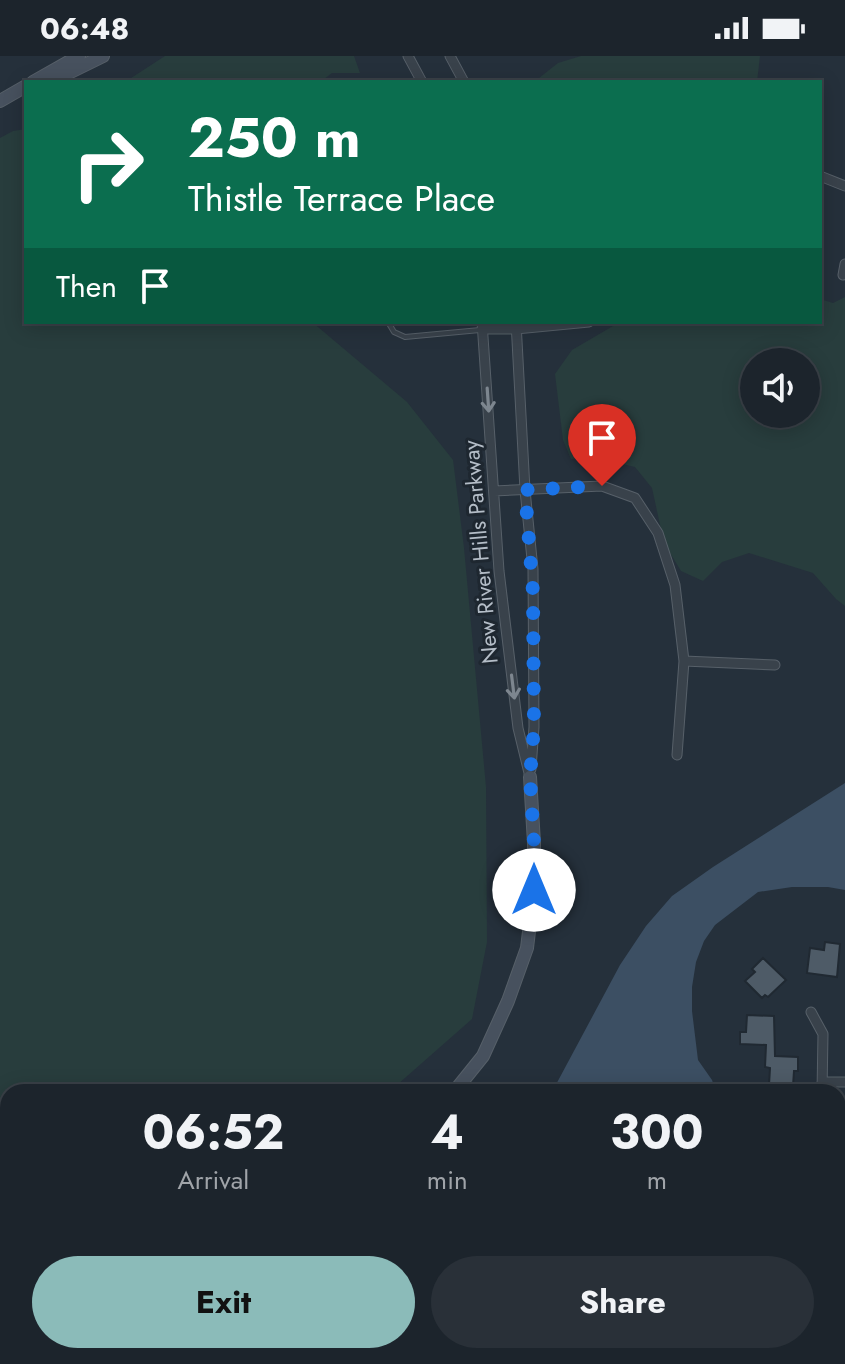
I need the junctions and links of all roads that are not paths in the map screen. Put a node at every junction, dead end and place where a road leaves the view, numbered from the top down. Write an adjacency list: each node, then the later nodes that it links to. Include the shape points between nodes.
1 (79, 56): 5 (street)
2 (103, 56): 6 (street)
3 (408, 56): 7 (street)
4 (450, 56): 8 (street)
5 (37, 80)
6 (54, 80)
7 (421, 80)
8 (463, 80)
9 (24, 87): 11 (street)
10 (24, 94): 11 (street)
11 (0, 102)
12 (822, 177): 13 (street)
13 (845, 186)
14 (845, 264): 15 (street)
15 (843, 275)
16 (389, 324): 19 (lane, via 405,337)
17 (540, 324): 18 (street)
18 (516, 325): 19 (street); 20 (street, New River Hills Parkway)
19 (482, 326): 21 (street, New River Hills Parkway, one-way to 21)
20 (525, 490): 21 (street); 22 (street, via 602,486 635,498 658,533 675,585); 25 (street, New River Hills Parkway, via 534,624)
21 (494, 491): 25 (street, New River Hills Parkway, one-way to 25, via 507,644)
22 (684, 661): 23 (street); 24 (street)
23 (775, 665)
24 (677, 755)
25 (530, 777): 27 (street, New River Hills Parkway, via 534,890 527,948 483,1056)
26 (811, 1012): 28 (street, via 823,1034)
27 (460, 1084)
28 (822, 1084)

